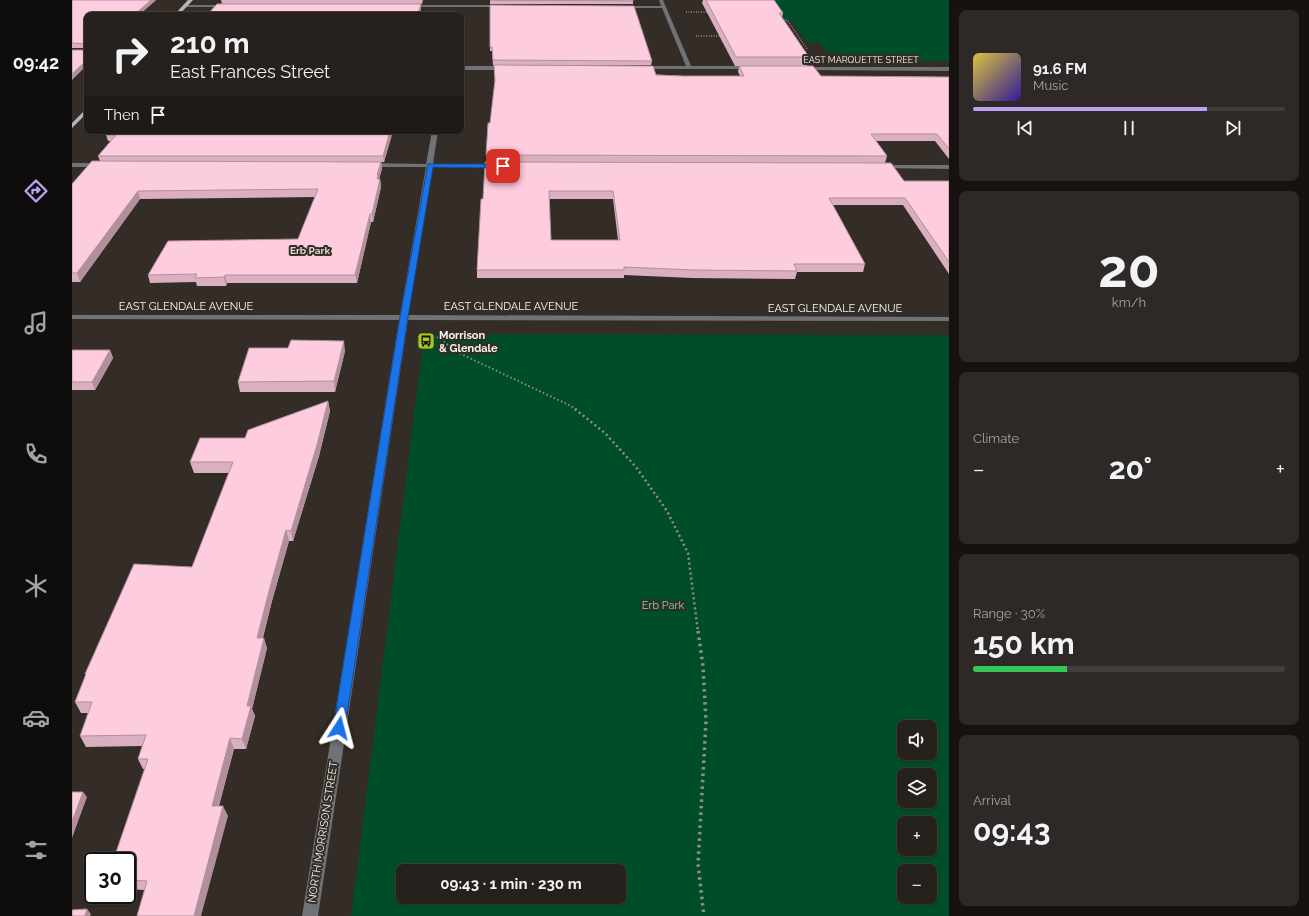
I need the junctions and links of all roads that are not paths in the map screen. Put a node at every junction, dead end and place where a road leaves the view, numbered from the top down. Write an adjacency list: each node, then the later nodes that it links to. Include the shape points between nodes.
1 (191, 0): 4 (main road)
2 (456, 0): 9 (street)
3 (661, 0): 10 (street)
4 (185, 6): 5 (street); 11 (main road)
5 (234, 6)
6 (405, 6): 9 (street)
7 (511, 6): 9 (street)
8 (614, 7): 10 (street)
9 (455, 9)
10 (665, 9): 15 (street)
11 (179, 12)
12 (464, 68): 13 (street)
13 (514, 68)
14 (633, 68): 15 (street)
15 (688, 68): 16 (street)
16 (758, 68)
17 (794, 68): 18 (street, EAST MARQUETTE STREET)
18 (949, 68)
19 (84, 113): 20 (main road)
20 (72, 126)
21 (435, 134): 25 (street, NORTH MORRISON STREET)
22 (72, 165): 23 (street)
23 (111, 165)
24 (358, 165): 25 (street)
25 (430, 166): 26 (street); 30 (street, NORTH MORRISON STREET)
26 (503, 166)
27 (877, 167): 28 (street)
28 (949, 167)
29 (72, 317): 30 (street, EAST GLENDALE AVENUE)
30 (404, 317): 31 (street, EAST GLENDALE AVENUE); 32 (street, NORTH MORRISON STREET)
31 (949, 319)
32 (310, 916)

